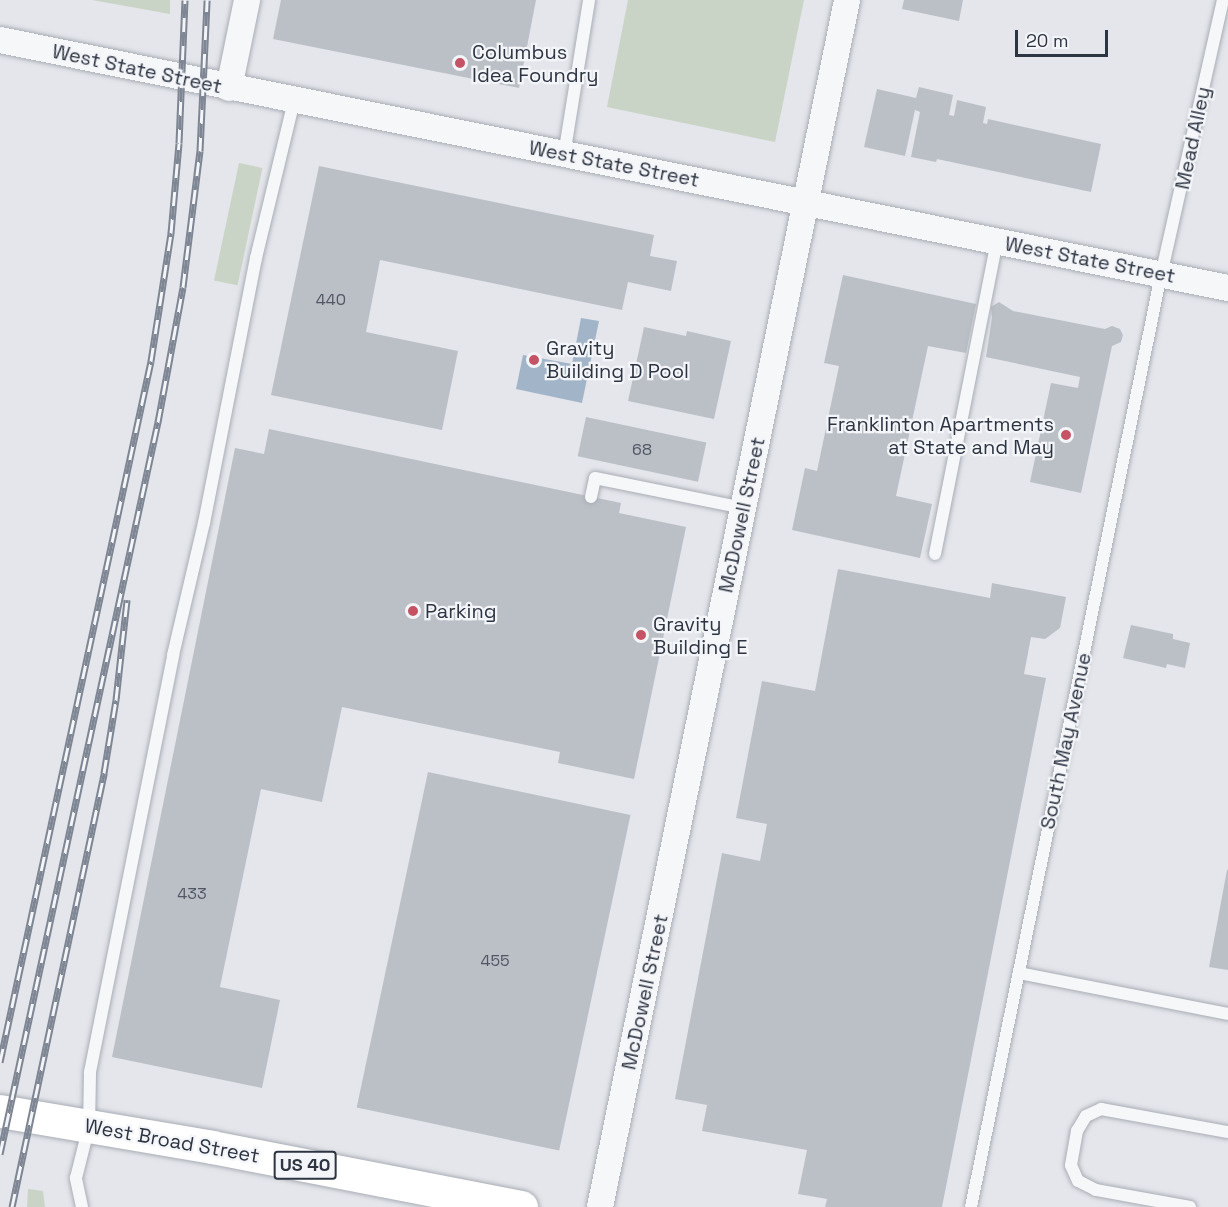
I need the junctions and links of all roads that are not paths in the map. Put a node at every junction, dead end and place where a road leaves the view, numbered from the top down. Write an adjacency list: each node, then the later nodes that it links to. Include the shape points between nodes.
1 (247, 0): 6 (street)
2 (590, 0): 8 (lane)
3 (847, 0): 9 (street, McDowell Street)
4 (1223, 0): 11 (lane, Mead Alley)
5 (0, 40): 6 (street, West State Street)
6 (229, 88): 7 (street, West State Street)
7 (294, 101): 8 (street, West State Street); 19 (lane, via 256,258 204,523 173,655 90,1072)
8 (564, 154): 9 (street, West State Street)
9 (807, 202): 10 (street, West State Street); 14 (street, McDowell Street)
10 (997, 241): 11 (street, West State Street); 15 (lane)
11 (1161, 274): 12 (street, West State Street); 16 (lane, South May Avenue)
12 (1228, 288)
13 (591, 497): 14 (lane, via 596,478)
14 (744, 508): 23 (street, McDowell Street)
15 (935, 554)
16 (1019, 973): 17 (lane); 24 (lane, South May Avenue)
17 (1228, 1014)
18 (0, 1111): 19 (main road, West Broad Street / US 40)
19 (89, 1126): 21 (lane, via 76,1179); 22 (main road, West Broad Street / US 40)
20 (1228, 1132): 25 (lane, via 1101,1109 1086,1116 1077,1131 1071,1165 1078,1181 1096,1190)
21 (82, 1207)
22 (520, 1207)
23 (600, 1207)
24 (971, 1207)
25 (1190, 1207)

